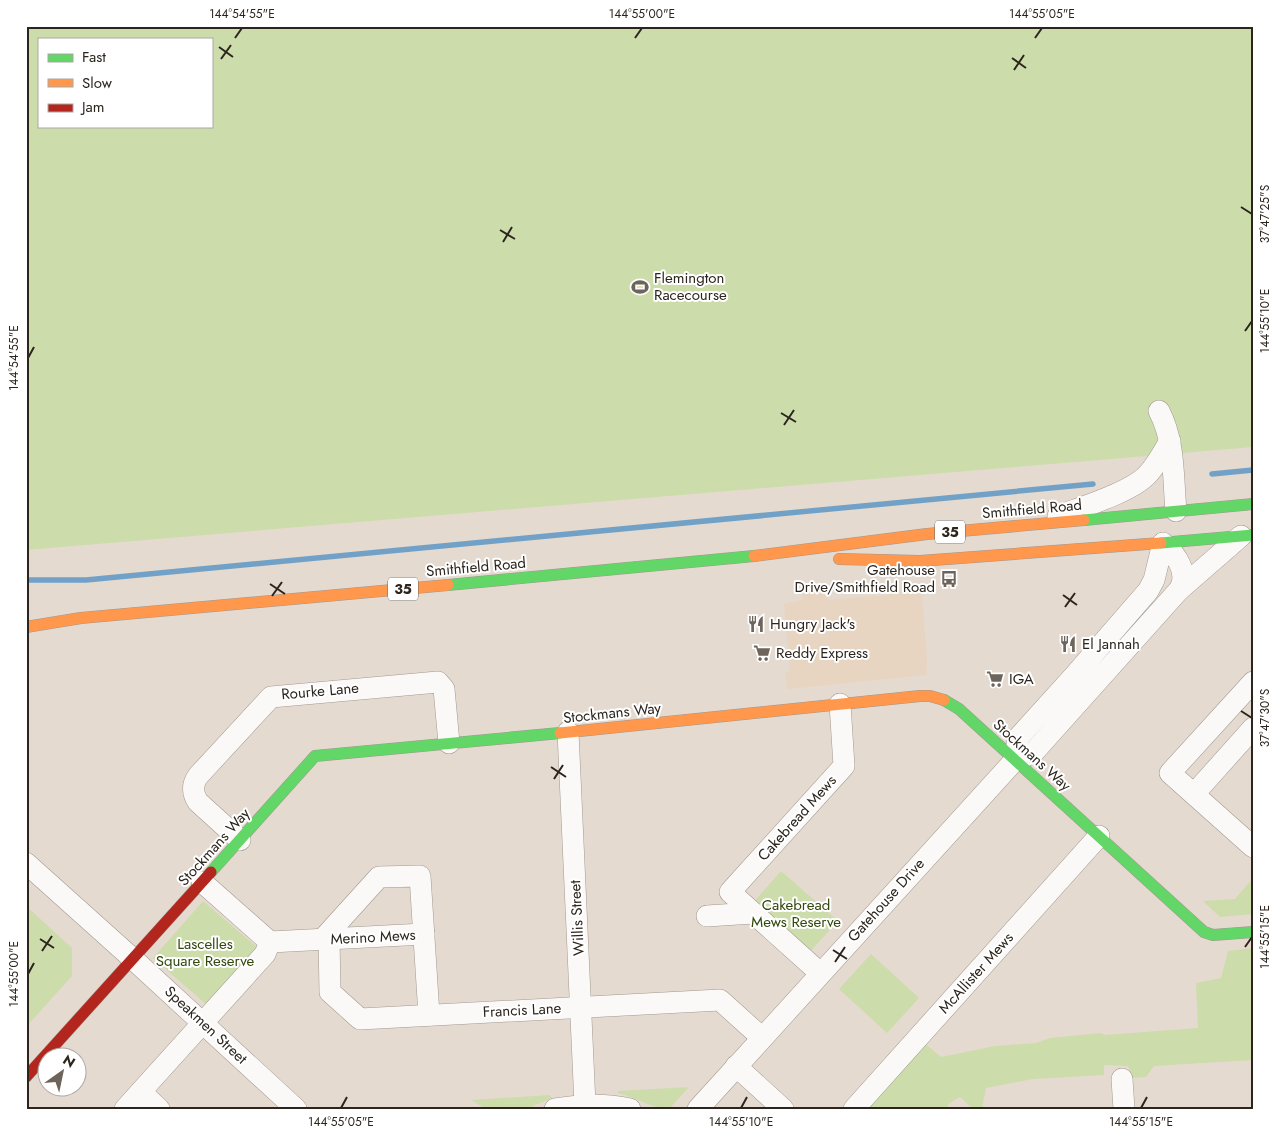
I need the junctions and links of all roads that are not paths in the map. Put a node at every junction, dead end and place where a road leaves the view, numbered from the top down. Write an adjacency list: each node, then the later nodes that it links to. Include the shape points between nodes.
1 (1159, 412): 2 (street)
2 (1170, 441): 4 (street); 6 (street, via 1148,475 1136,483)
3 (1253, 504): 4 (main road, Smithfield Road / 35)
4 (1176, 511): 5 (main road, Smithfield Road / 35); 7 (main road)
5 (1131, 515): 6 (main road, Smithfield Road / 35); 7 (main road)
6 (1039, 523): 9 (main road, Smithfield Road / 35)
7 (1152, 534): 8 (main road, Smithfield Road / 35); 9 (main road, Smithfield Road / 35, via 920,561); 10 (street, via 1171,550 1182,571 1183,581); 15 (street, via 1155,575 1150,588)
8 (1247, 535): 10 (street)
9 (725, 560): 12 (main road, Smithfield Road / 35)
10 (1179, 590): 15 (street)
11 (26, 618): 12 (main road, Smithfield Road / 35)
12 (76, 619): 13 (main road, Smithfield Road / 35); 14 (street)
13 (26, 627)
14 (26, 642)
15 (1083, 682): 21 (street, via 1018,738)
16 (1253, 682): 22 (street, via 1170,773)
17 (840, 704): 18 (main road, Stockmans Way); 21 (main road, Stockmans Way, via 937,697 955,706); 28 (street, Cakebread Mews, via 844,766 730,892)
18 (568, 732): 20 (main road, Stockmans Way); 36 (street, Willis Street)
19 (1249, 736): 22 (street)
20 (449, 743): 24 (main road, Stockmans Way, via 315,756); 24 (street, Rourke Lane, via 444,688 438,682 271,697 201,772 194,784 198,802)
21 (1015, 760): 23 (main road, Stockmans Way); 35 (street, Gatehouse Drive)
22 (1194, 794): 25 (street)
23 (1099, 836): 30 (main road, Stockmans Way, via 1204,932 1213,935); 52 (street, McAllister Mews)
24 (240, 840): 27 (main road, Stockmans Way)
25 (1253, 847)
26 (26, 863): 34 (street, Speakmen Street)
27 (202, 882): 33 (street); 34 (main road, Stockmans Way)
28 (753, 913): 29 (street); 35 (street, Cakebread Mews)
29 (707, 916)
30 (1253, 932)
31 (424, 934): 32 (street, Merino Mews); 32 (street, Merino Mews, via 420,876 379,877); 37 (street, Merino Mews)
32 (325, 940): 33 (street, Merino Mews); 37 (street, Francis Lane, via 330,992 360,1019)
33 (270, 942): 38 (street, via 265,954)
34 (133, 958): 38 (street, Speakmen Street); 41 (main road, Stockmans Way)
35 (820, 973): 39 (street, Gatehouse Drive)
36 (581, 1007): 37 (street, Francis Lane); 39 (street, Francis Lane, via 720,1000); 44 (street, Willis Street)
37 (429, 1015)
38 (203, 1023): 43 (street); 47 (street, Speakmen Street)
39 (762, 1037): 40 (street, Gatehouse Drive)
40 (736, 1066): 50 (street, Gatehouse Drive); 51 (street)
41 (26, 1077)
42 (1122, 1079): 53 (street)
43 (141, 1092): 45 (street); 46 (street)
44 (585, 1105): 48 (street); 49 (street, via 610,1104)
45 (125, 1109)
46 (160, 1109)
47 (296, 1109)
48 (555, 1109)
49 (630, 1109)
50 (698, 1109)
51 (784, 1109)
52 (854, 1109)
53 (1124, 1109)

